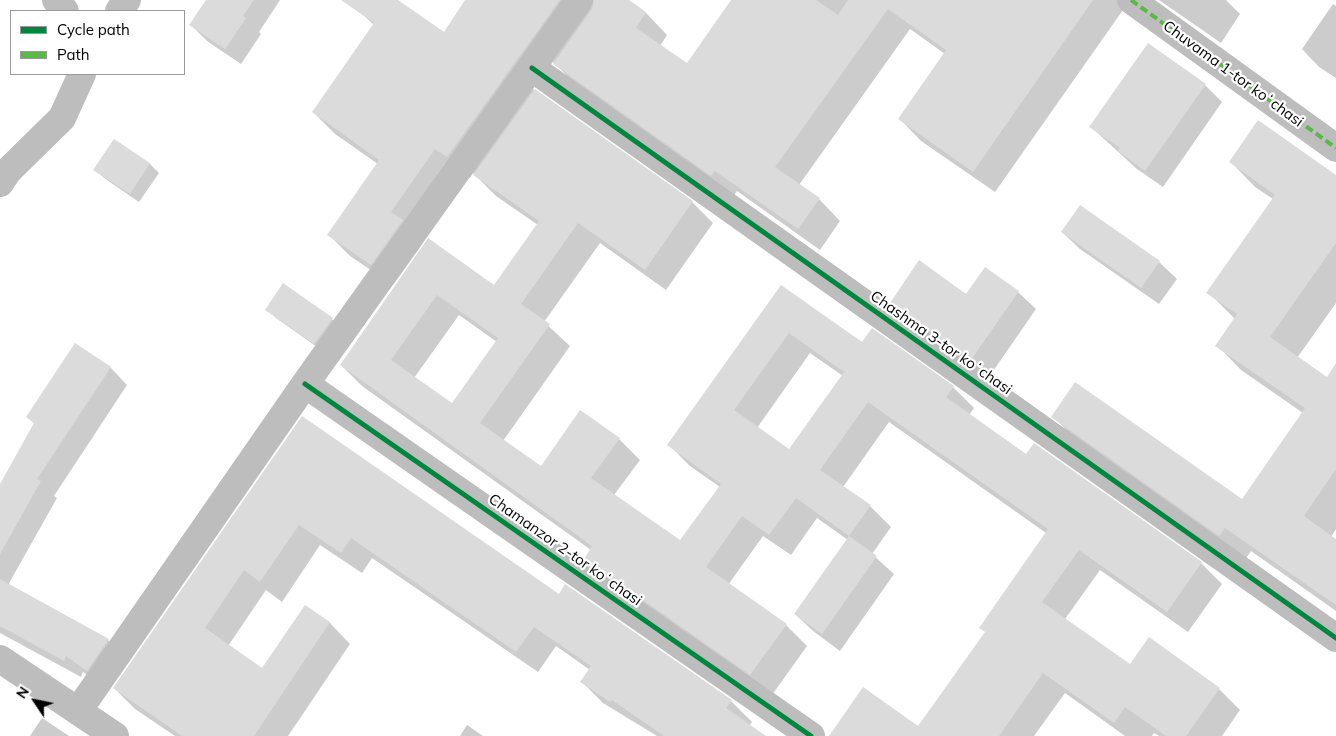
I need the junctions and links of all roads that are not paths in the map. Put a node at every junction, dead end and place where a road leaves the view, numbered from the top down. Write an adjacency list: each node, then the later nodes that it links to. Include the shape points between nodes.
1 (56, 0): 4 (street)
2 (579, 0): 5 (street)
3 (1131, 0): 7 (street, Chuvama 1-tor koʻchasi)
4 (64, 10)
5 (532, 68): 9 (street); 10 (street, Chashma 3-tor koʻchasi)
6 (82, 75): 8 (street, via 62,118)
7 (1336, 148)
8 (0, 183)
9 (305, 384): 12 (street); 14 (street, Chamanzor 2-tor koʻchasi)
10 (1336, 638)
11 (0, 659): 12 (street)
12 (78, 711): 13 (street)
13 (114, 736)
14 (811, 736)

